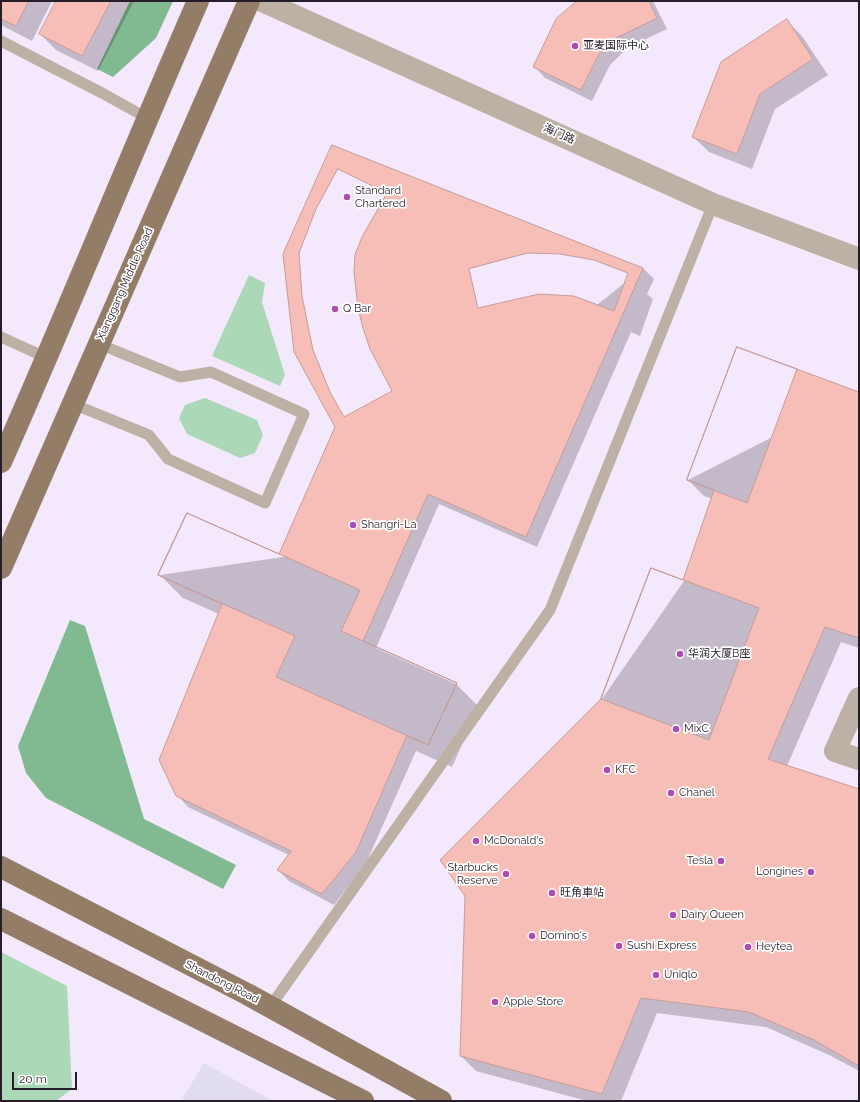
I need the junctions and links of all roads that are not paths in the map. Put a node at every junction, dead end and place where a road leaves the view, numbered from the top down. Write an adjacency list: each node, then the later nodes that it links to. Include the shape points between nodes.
1 (198, 1): 5 (main road)
2 (249, 1): 9 (main road, Xianggang Middle Road)
3 (262, 1): 6 (street, 海门路)
4 (1, 41): 5 (lane)
5 (147, 118): 10 (main road)
6 (714, 204): 7 (street, 海门路); 18 (lane, via 550,610)
7 (859, 258)
8 (1, 338): 10 (lane)
9 (99, 344): 11 (main road, Xianggang Middle Road); 11 (lane, via 180,377 210,372 304,414 265,503 168,459 149,435)
10 (47, 358): 12 (main road)
11 (73, 404): 13 (main road, Xianggang Middle Road)
12 (1, 462)
13 (1, 568)
14 (859, 698): 15 (street, via 835,751)
15 (859, 759)
16 (1, 867): 18 (main road, Shandong Road)
17 (1, 919): 19 (main road)
18 (270, 1006): 20 (main road, Shandong Road)
19 (363, 1101)
20 (441, 1101)

